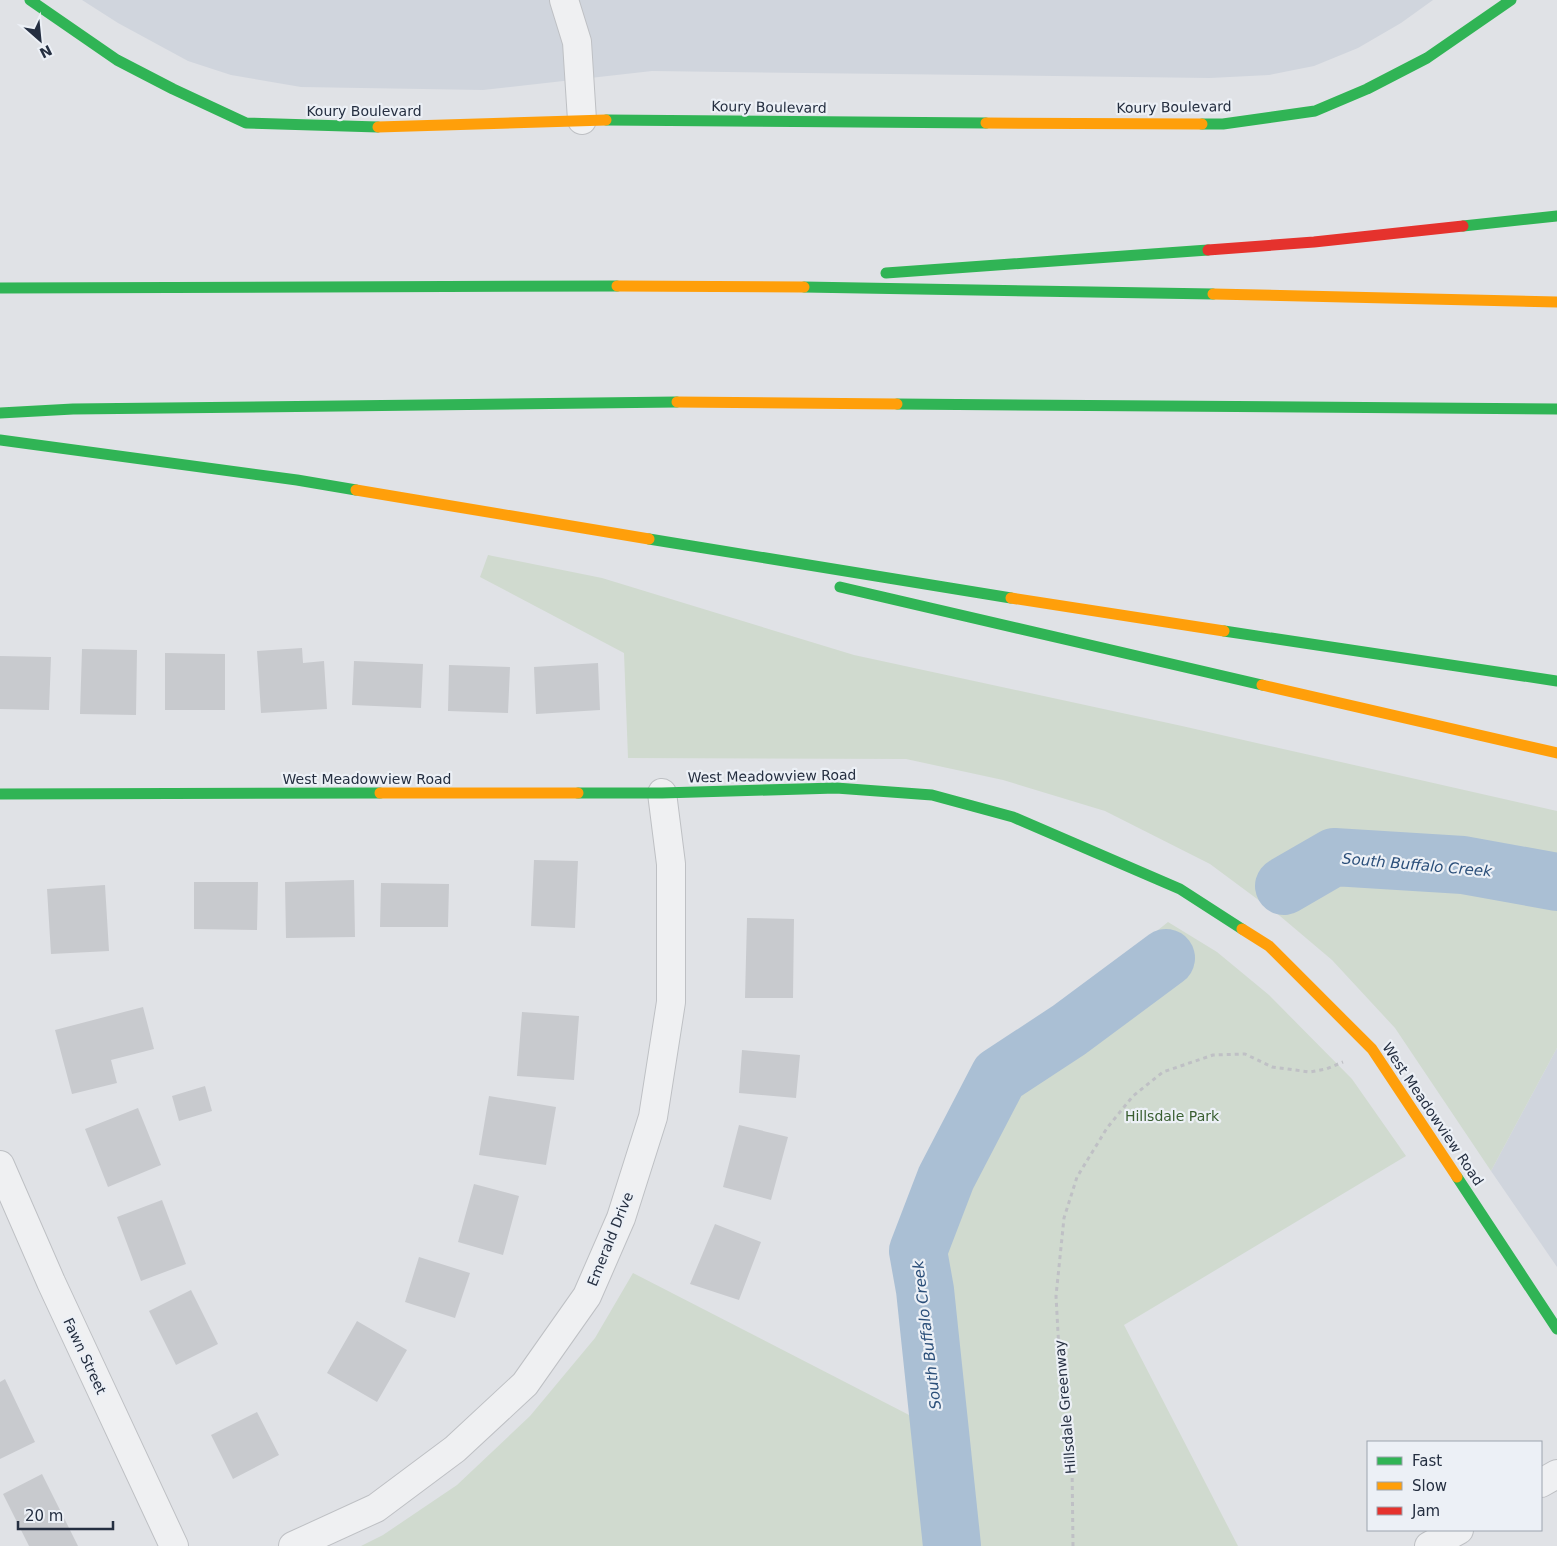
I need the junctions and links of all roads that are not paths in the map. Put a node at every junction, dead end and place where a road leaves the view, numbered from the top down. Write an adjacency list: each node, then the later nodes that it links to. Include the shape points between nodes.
1 (30, 0): 4 (main road, Koury Boulevard, via 116,60 172,90 246,123 392,127)
2 (564, 0): 4 (street, via 577,42)
3 (1511, 0): 4 (main road, Koury Boulevard, via 1427,58 1368,89 1315,111 1223,124)
4 (582, 120)
5 (1557, 216): 6 (main road, via 1314,242)
6 (879, 273)
7 (840, 276): 8 (main road)
8 (701, 286): 9 (main road); 10 (main road)
9 (0, 288)
10 (1557, 302)
11 (1557, 409): 12 (main road, via 624,402 73,409)
12 (0, 413)
13 (0, 440): 14 (main road, via 297,480)
14 (610, 533): 15 (main road); 17 (main road)
15 (764, 569)
16 (832, 585): 18 (main road)
17 (1557, 681)
18 (1557, 753)
19 (662, 793): 20 (main road, West Meadowview Road); 22 (main road, West Meadowview Road, via 846,789 932,795 1013,817 1180,888 1269,946 1372,1049); 27 (street, Emerald Drive, via 670,864 671,1002 654,1117 621,1218 587,1296 526,1384 455,1449 376,1508)
20 (0, 794)
21 (0, 1165): 26 (street, Fawn Street)
22 (1557, 1329)
23 (1557, 1474): 24 (street)
24 (1542, 1483)
25 (1458, 1531): 28 (street)
26 (174, 1546)
27 (293, 1546)
28 (1429, 1546)

